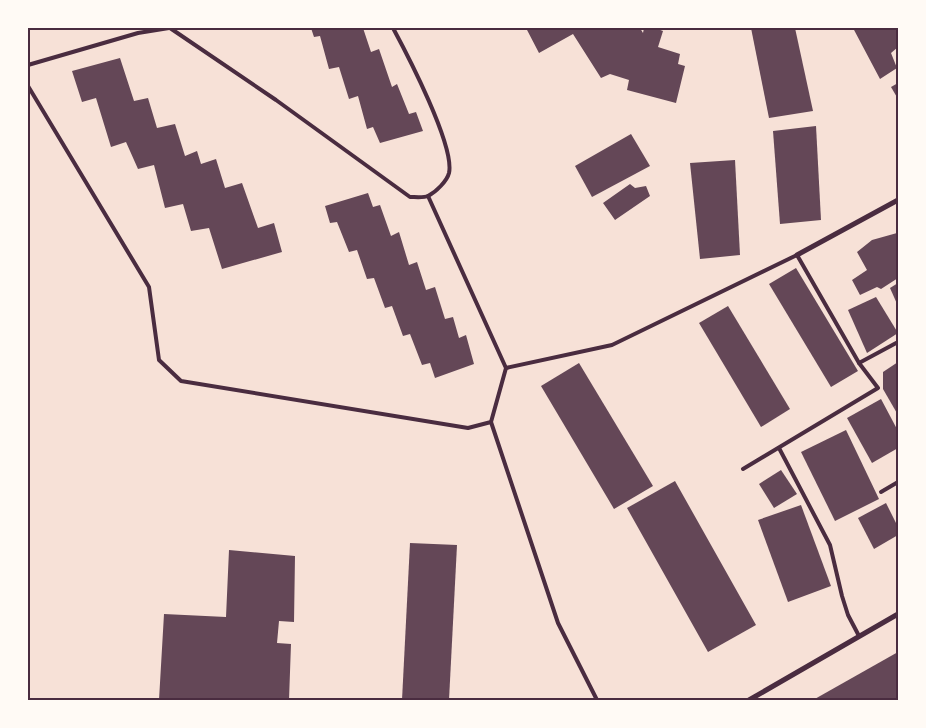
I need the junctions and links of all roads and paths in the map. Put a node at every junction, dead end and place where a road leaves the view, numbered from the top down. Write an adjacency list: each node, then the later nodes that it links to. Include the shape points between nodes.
1 (170, 28): 3 (lane, via 138,33); 5 (lane, via 276,100 410,198)
2 (393, 28): 5 (lane, via 427,95 449,158 449,174)
3 (28, 65)
4 (28, 86): 11 (lane, via 149,288 159,360 181,381 468,428)
5 (428, 196): 10 (lane)
6 (898, 200): 7 (street)
7 (798, 255): 9 (lane); 10 (lane, via 612,345)
8 (898, 342): 9 (lane)
9 (859, 363): 12 (lane, via 878,388)
10 (506, 368): 11 (lane)
11 (491, 422): 18 (lane, via 558,624)
12 (779, 448): 13 (lane); 17 (lane, via 830,545 848,615)
13 (743, 469)
14 (898, 482): 15 (lane)
15 (881, 492)
16 (898, 614): 17 (street)
17 (860, 636): 19 (street)
18 (597, 700)
19 (749, 700)

